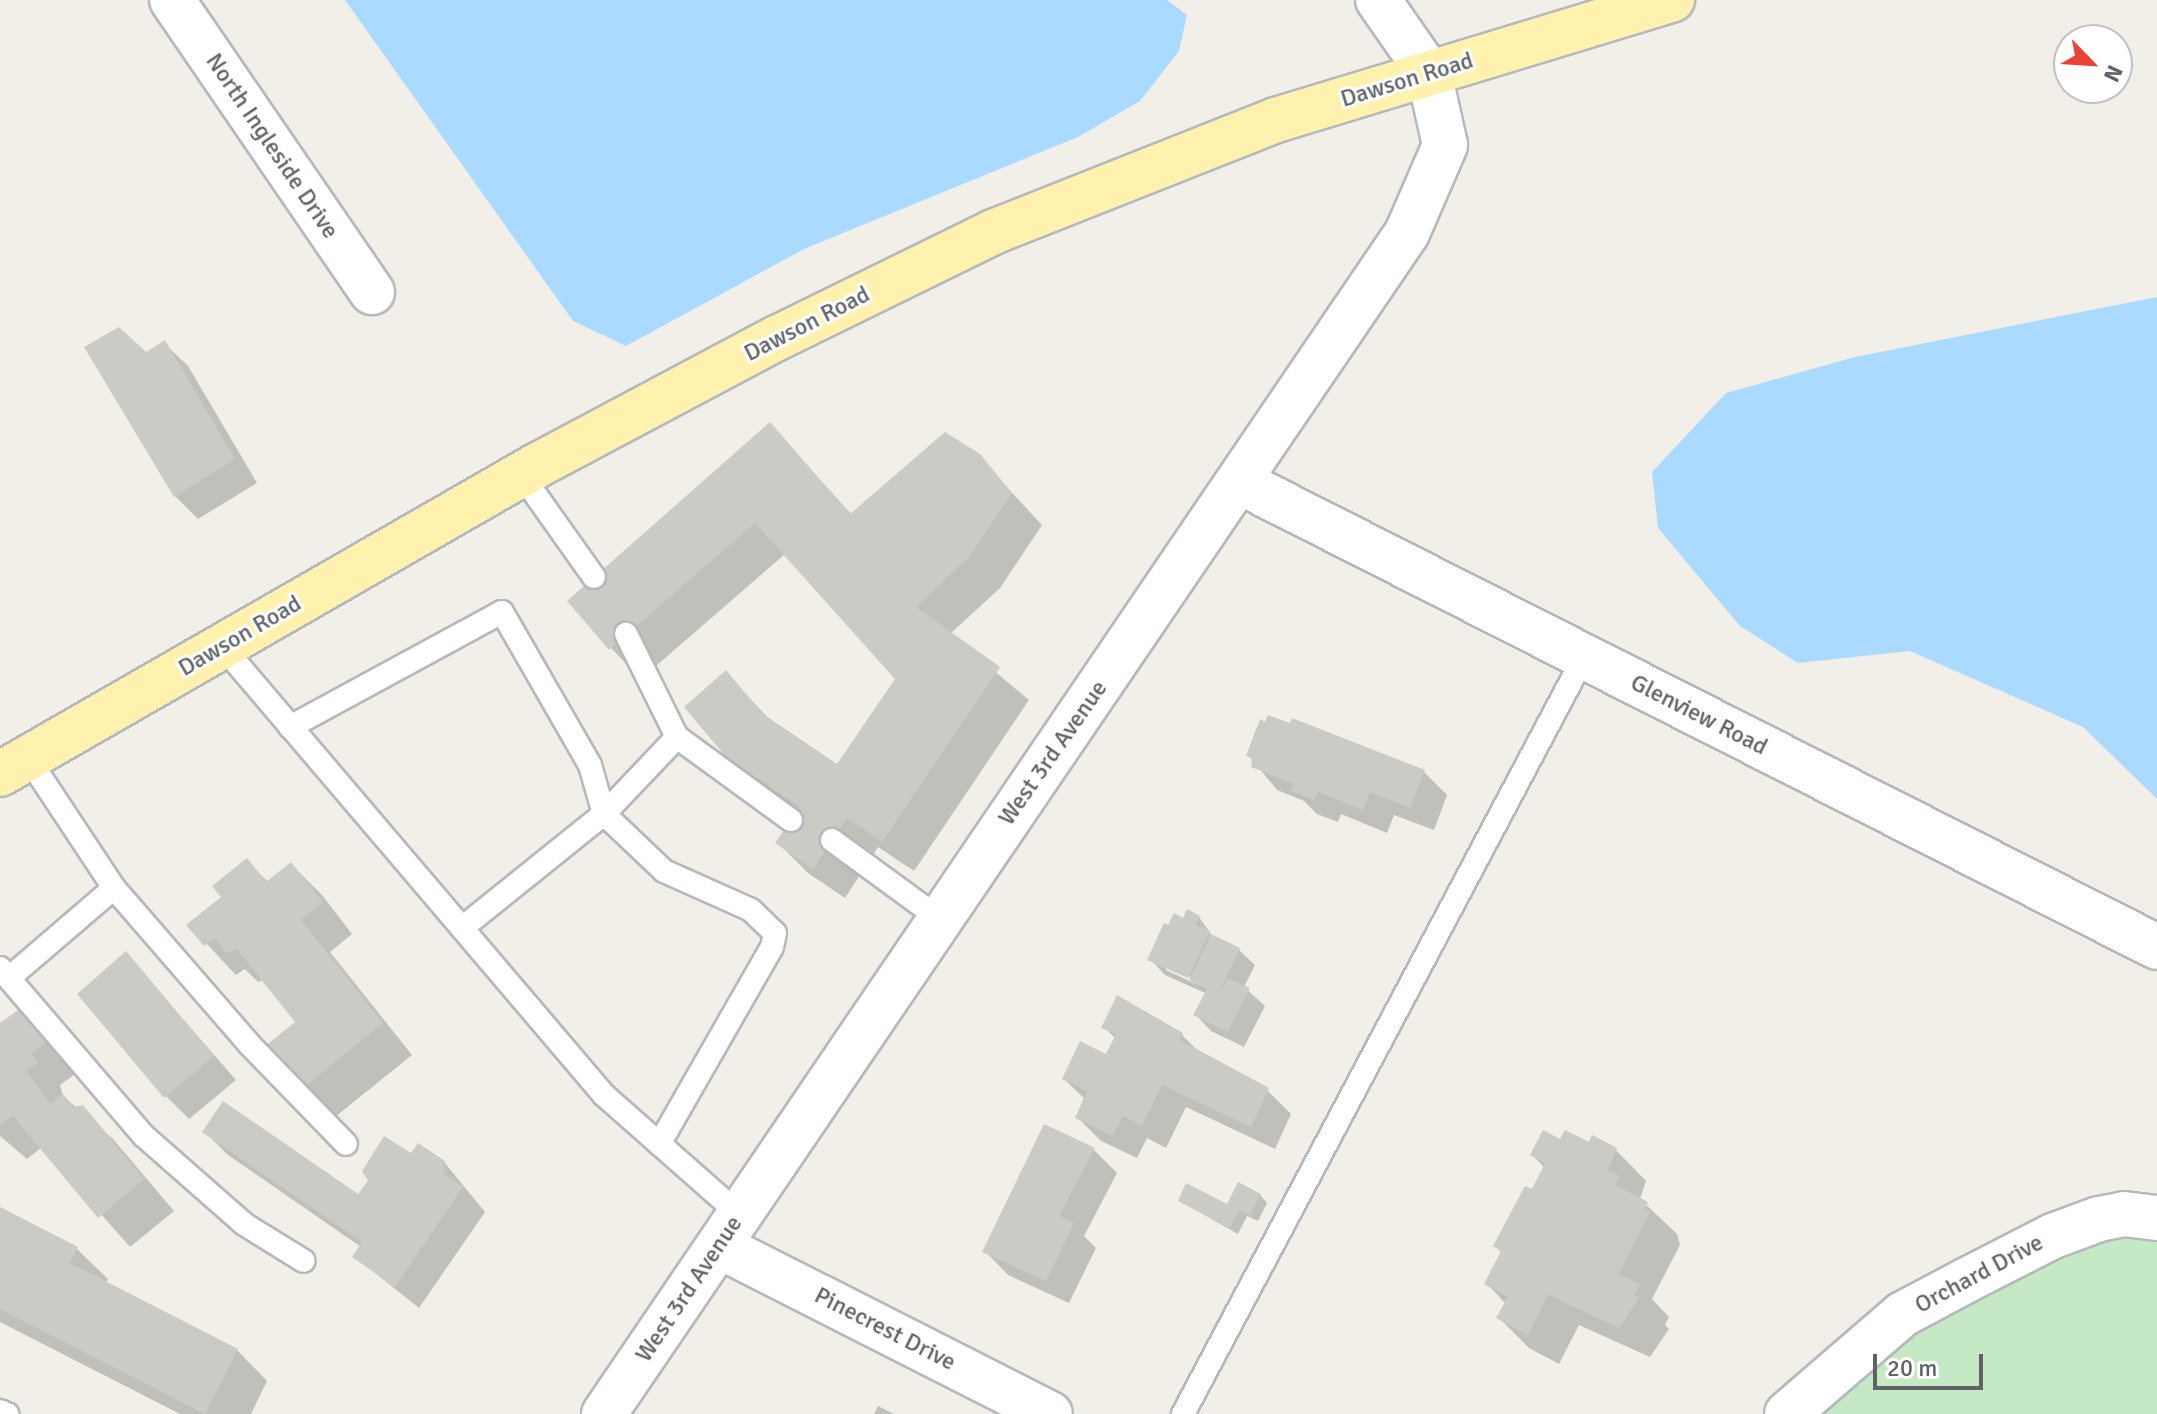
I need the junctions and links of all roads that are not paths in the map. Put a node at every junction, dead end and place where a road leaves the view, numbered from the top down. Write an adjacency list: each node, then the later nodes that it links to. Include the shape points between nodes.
1 (172, 0): 5 (street, North Ingleside Drive)
2 (1378, 0): 4 (street)
3 (1672, 0): 4 (main road, Dawson Road)
4 (1429, 73): 6 (main road, Dawson Road, via 1276,120 993,232 777,338); 7 (street, West 3rd Avenue, via 1445,145 1440,166 1407,233)
5 (372, 292)
6 (521, 474): 8 (lane); 10 (main road, Dawson Road)
7 (1240, 482): 11 (street, Glenview Road); 19 (street, West 3rd Avenue)
8 (594, 577)
9 (626, 634): 13 (lane)
10 (222, 646): 12 (lane); 14 (main road, Dawson Road)
11 (1584, 657): 21 (street, Glenview Road); 32 (lane)
12 (290, 727): 15 (lane, via 502,612 590,765); 20 (lane)
13 (677, 737): 15 (lane); 16 (lane)
14 (14, 766): 18 (lane)
15 (604, 814): 20 (lane); 24 (lane, via 664,871 751,910 775,933 772,947)
16 (791, 820)
17 (832, 840): 19 (lane)
18 (114, 888): 22 (lane); 23 (lane, via 249,1044)
19 (940, 919): 26 (street, West 3rd Avenue)
20 (462, 928): 24 (lane, via 604,1095)
21 (2157, 947)
22 (4, 973): 27 (lane, via 144,1136 244,1224)
23 (346, 1144)
24 (659, 1144): 26 (lane)
25 (2157, 1218): 33 (street, Orchard Drive, via 2124,1214 2099,1219 1965,1281 1903,1314)
26 (729, 1231): 30 (street, West 3rd Avenue); 31 (street, Pinecrest Drive)
27 (304, 1261)
28 (0, 1411): 29 (lane)
29 (7, 1414)
30 (604, 1414)
31 (1050, 1414)
32 (1183, 1414)
33 (1787, 1414)

